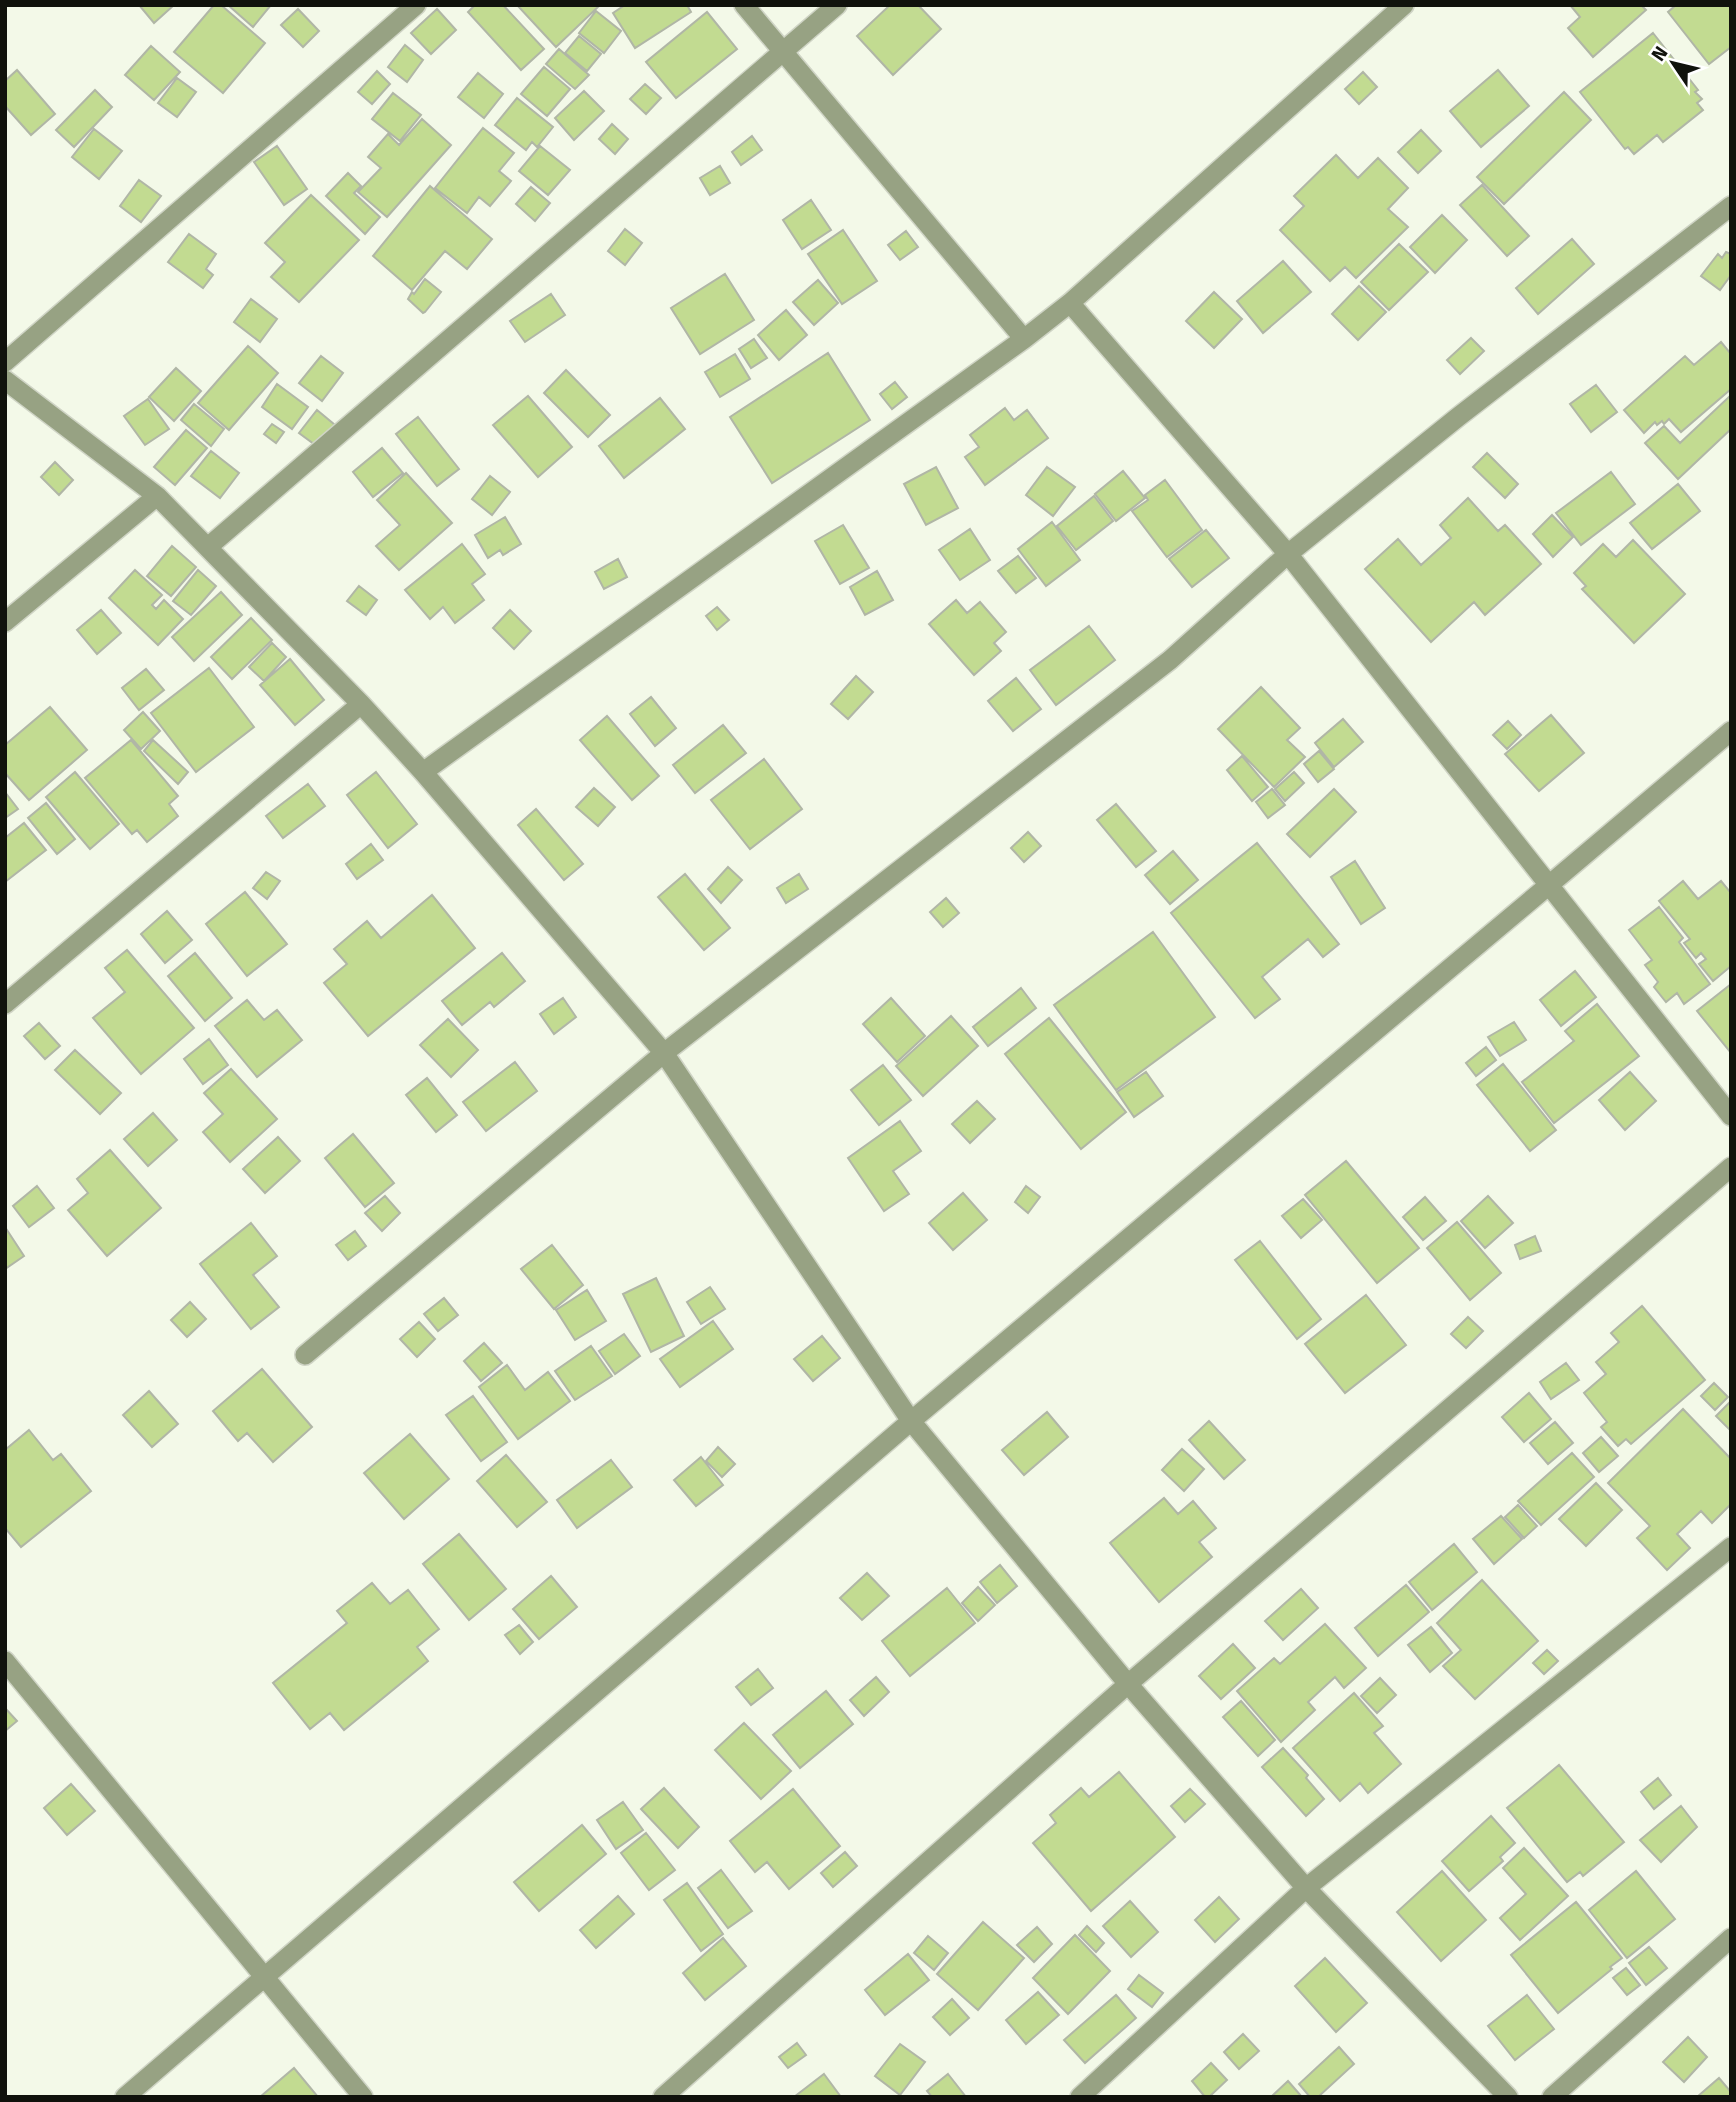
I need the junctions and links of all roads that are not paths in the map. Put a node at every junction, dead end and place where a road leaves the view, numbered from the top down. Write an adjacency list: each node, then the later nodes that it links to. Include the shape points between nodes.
1 (416, 5): 9 (street)
2 (744, 5): 5 (street)
3 (837, 5): 5 (street)
4 (1404, 5): 7 (street)
5 (784, 52): 8 (street); 12 (street)
6 (1731, 206): 13 (street)
7 (1070, 303): 8 (street); 13 (street)
8 (1024, 339): 17 (street)
9 (5, 362)
10 (5, 380): 11 (street)
11 (158, 496): 12 (street); 14 (street)
12 (208, 547): 15 (street)
13 (1288, 554): 18 (street); 20 (street, via 1170,660)
14 (5, 622)
15 (361, 704): 17 (street); 19 (street)
16 (1731, 731): 18 (street)
17 (423, 772): 20 (street)
18 (1549, 885): 21 (street); 24 (street)
19 (5, 1004)
20 (663, 1053): 23 (street); 24 (street)
21 (1731, 1116)
22 (1731, 1167): 27 (street)
23 (305, 1355)
24 (911, 1421): 27 (street); 30 (street)
25 (1731, 1547): 28 (street)
26 (5, 1661): 30 (street)
27 (1128, 1684): 28 (street); 33 (street)
28 (1306, 1888): 34 (street); 35 (street)
29 (1731, 1938): 36 (street)
30 (263, 1976): 31 (street); 32 (street)
31 (125, 2097)
32 (363, 2097)
33 (663, 2097)
34 (1080, 2097)
35 (1508, 2097)
36 (1552, 2097)

